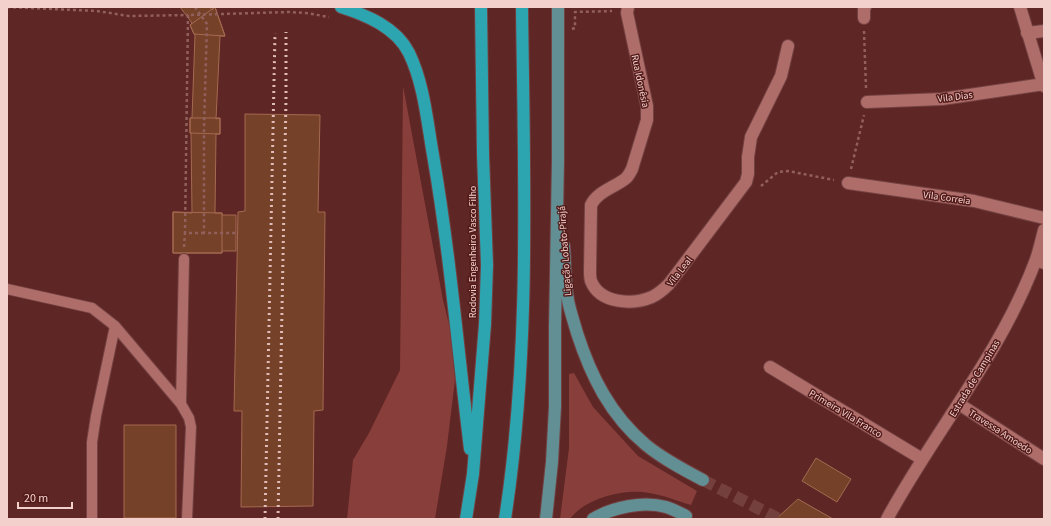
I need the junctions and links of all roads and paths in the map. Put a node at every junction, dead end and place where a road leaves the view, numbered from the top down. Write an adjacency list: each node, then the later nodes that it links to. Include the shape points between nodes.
1 (7, 7): 10 (path, via 97,11 129,16)
2 (195, 7): 23 (path, bridge, via 207,24)
3 (481, 7): 34 (highway, Rodovia Engenheiro Vasco Filho, via 487,265)
4 (522, 7): 40 (highway, via 524,216 520,374)
5 (558, 7): 17 (main road)
6 (628, 7): 20 (street, Rua Idonêsia, via 627,13 647,106 647,120 630,174 594,198)
7 (1020, 7): 13 (street)
8 (615, 11): 11 (path, via 575,12)
9 (338, 12): 10 (path); 34 (highway, via 362,13 393,32 408,52 420,82 441,200)
10 (188, 15): 23 (path, via 185,233)
11 (575, 28)
12 (1044, 31): 13 (street)
13 (1027, 33): 15 (street)
14 (788, 46): 20 (street, Vila Leal, via 781,76 751,137 746,182 669,284 660,292 642,300 629,302 607,297 598,290 592,281 590,271)
15 (1044, 84): 16 (street, Vila Dias, via 942,99)
16 (866, 102)
17 (558, 160): 35 (main road, Ligação Lobato-Pirajá, via 568,302 592,373 608,402 626,426 647,445); 41 (main road, via 555,407)
18 (848, 183): 19 (path, via 788,171 778,172); 21 (street, Vila Correia, via 974,201)
19 (760, 186)
20 (590, 205)
21 (1044, 218)
22 (1044, 230): 26 (street, Estrada de Campinas)
23 (204, 233): 24 (path, bridge)
24 (236, 233)
25 (184, 259): 30 (lane)
26 (1040, 262): 31 (street, Estrada de Campinas)
27 (7, 289): 28 (lane, via 92,308)
28 (115, 326): 30 (lane); 37 (lane, via 92,442)
29 (770, 367): 32 (street, Primeira Vila Franco)
30 (180, 404): 38 (lane, via 189,418 191,427)
31 (959, 404): 32 (street, Estrada de Campinas); 33 (street, Travessa Amoedo)
32 (922, 459): 43 (street, Estrada de Campinas)
33 (1044, 459)
34 (473, 474): 39 (highway, Rodovia Engenheiro Vasco Filho)
35 (703, 480)
36 (686, 516): 42 (main road, via 667,508 647,505 610,511)
37 (92, 519)
38 (186, 519)
39 (466, 519)
40 (505, 519)
41 (546, 519)
42 (592, 519)
43 (887, 519)

